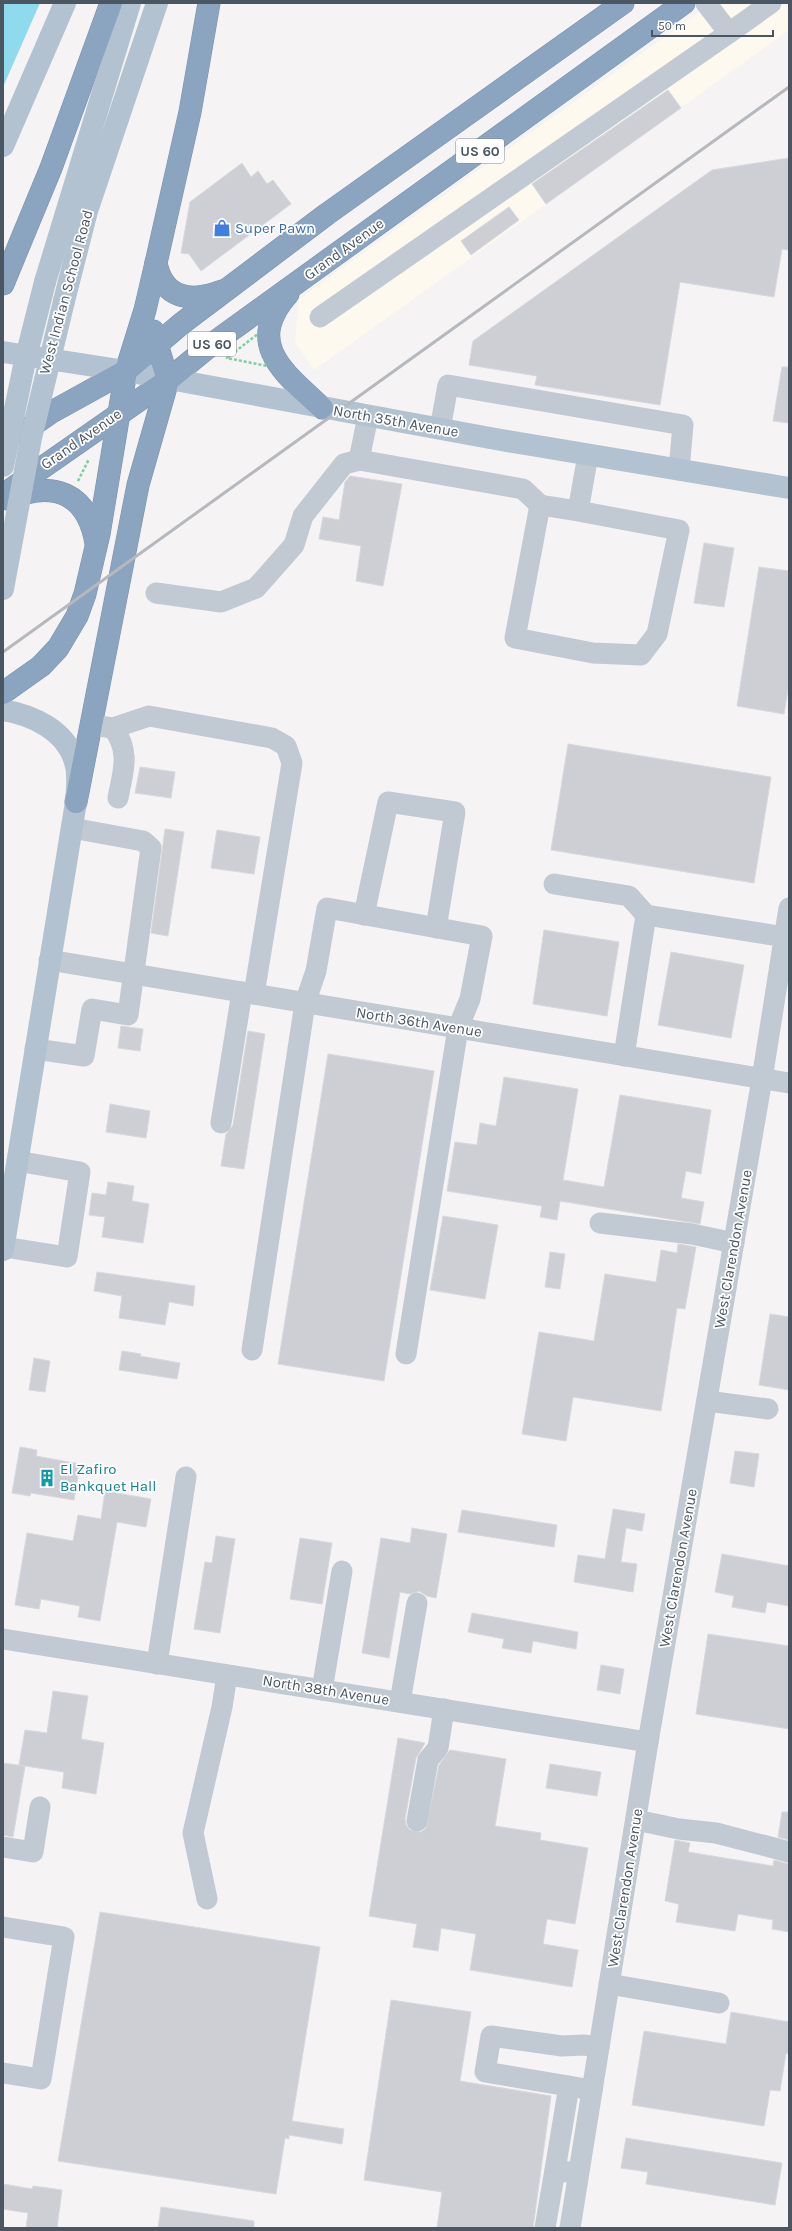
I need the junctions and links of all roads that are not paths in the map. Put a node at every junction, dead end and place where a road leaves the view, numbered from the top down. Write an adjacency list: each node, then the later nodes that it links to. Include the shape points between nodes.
1 (65, 3): 11 (main road)
2 (111, 3): 14 (highway, via 51,168)
3 (130, 3): 29 (main road, West Indian School Road, bridge, via 45,282)
4 (157, 3): 37 (main road, West Indian School Road, bridge, via 87,211 31,438)
5 (209, 3): 12 (highway, via 190,112)
6 (623, 3): 15 (highway, US 60, via 327,214)
7 (684, 3): 13 (highway, Grand Avenue / US 60)
8 (706, 3): 10 (street)
9 (771, 3): 10 (street)
10 (729, 33): 17 (street)
11 (3, 146)
12 (156, 263): 15 (highway, via 159,276 166,287 185,296 201,297); 16 (highway)
13 (305, 278): 21 (highway, Grand Avenue / US 60, via 212,344); 22 (highway, via 287,295 274,314 270,340 272,353 282,371)
14 (5, 279)
15 (232, 288): 18 (highway, US 60)
16 (145, 310): 18 (highway); 20 (highway)
17 (320, 317)
18 (158, 344): 20 (highway, US 60); 21 (highway)
19 (3, 352): 20 (main road, North 35th Avenue)
20 (126, 372): 21 (main road, North 35th Avenue); 23 (highway); 26 (highway, US 60, via 50,413)
21 (168, 380): 22 (main road, North 35th Avenue); 23 (highway, Grand Avenue / US 60); 41 (highway, via 138,485)
22 (322, 408): 24 (main road, North 35th Avenue)
23 (120, 412): 32 (highway, Grand Avenue / US 60); 36 (highway)
24 (368, 416): 25 (main road, North 35th Avenue); 28 (street)
25 (440, 429): 27 (main road, North 35th Avenue); 30 (street, via 448,385 683,425)
26 (3, 446)
27 (588, 455): 30 (main road, North 35th Avenue); 35 (street)
28 (359, 460): 34 (street, via 523,489); 38 (street, via 344,464 303,516 294,544 256,588 221,602)
29 (3, 466)
30 (679, 470): 31 (main road, North 35th Avenue)
31 (789, 488)
32 (3, 495)
33 (3, 501): 36 (highway, via 41,489 68,496 83,509 89,519)
34 (540, 505): 35 (street); 35 (street, via 515,638 593,653 641,655 657,634 679,530)
35 (578, 511)
36 (96, 548): 39 (highway, via 85,594 69,632 41,666)
37 (3, 589)
38 (156, 593)
39 (3, 693)
40 (3, 710): 44 (main road, via 27,715 39,721 50,728 66,745 76,763)
41 (90, 724): 42 (street); 44 (highway)
42 (113, 728): 43 (street, via 121,739 125,758); 54 (street, via 149,716 272,738 286,746 292,763)
43 (118, 798)
44 (76, 802): 45 (main road)
45 (72, 828): 52 (main road); 53 (street, via 143,841 151,848)
46 (554, 884): 49 (street, via 629,896)
47 (789, 908): 51 (street, West Clarendon Avenue)
48 (364, 915): 50 (street); 50 (street, via 388,802 455,812); 55 (street, via 327,908 316,971)
49 (646, 915): 51 (street); 58 (street)
50 (436, 928): 56 (street, via 482,936 470,999)
51 (785, 937): 59 (street, West Clarendon Avenue)
52 (49, 960): 53 (street, North 36th Avenue); 57 (main road)
53 (133, 974): 54 (street, North 36th Avenue); 57 (street, via 128,1015 92,1009 84,1056)
54 (248, 993): 55 (street, North 36th Avenue); 61 (street)
55 (305, 1003): 56 (street, North 36th Avenue); 66 (street)
56 (458, 1028): 58 (street, North 36th Avenue); 67 (street)
57 (35, 1049): 62 (main road)
58 (624, 1056): 59 (street, North 36th Avenue)
59 (762, 1079): 60 (street, North 36th Avenue); 64 (street, West Clarendon Avenue)
60 (789, 1083)
61 (221, 1123)
62 (17, 1160): 65 (main road); 65 (street, via 80,1172 66,1257)
63 (600, 1223): 64 (street, via 692,1234)
64 (734, 1243): 68 (street, West Clarendon Avenue)
65 (3, 1249)
66 (252, 1350)
67 (406, 1354)
68 (707, 1401): 69 (street); 79 (street, West Clarendon Avenue)
69 (768, 1409)
70 (186, 1477): 74 (street)
71 (342, 1571): 76 (street)
72 (417, 1603): 77 (street)
73 (3, 1639): 74 (street, North 38th Avenue)
74 (157, 1664): 75 (street, North 38th Avenue)
75 (227, 1675): 76 (street, North 38th Avenue); 85 (street, via 194,1833)
76 (322, 1690): 77 (street, North 38th Avenue)
77 (400, 1702): 78 (street, North 38th Avenue)
78 (444, 1709): 79 (street, North 38th Avenue); 82 (street, via 438,1748 428,1760)
79 (648, 1742): 81 (street, West Clarendon Avenue)
80 (40, 1807): 83 (street, via 32,1852)
81 (636, 1820): 84 (street, via 716,1833); 87 (street, West Clarendon Avenue)
82 (417, 1821)
83 (3, 1847)
84 (789, 1852)
85 (207, 1899)
86 (3, 1927): 90 (street, via 64,1937 41,2079)
87 (609, 1984): 88 (street); 89 (street, West Clarendon Avenue)
88 (719, 2003)
89 (599, 2047): 91 (street, via 562,2046 491,2036 485,2072); 92 (street, West Clarendon Avenue)
90 (3, 2073)
91 (570, 2086): 92 (street); 93 (street)
92 (592, 2090): 94 (street, West Clarendon Avenue)
93 (555, 2170): 94 (street); 95 (street)
94 (579, 2174): 96 (street, West Clarendon Avenue)
95 (546, 2228)
96 (570, 2228)

